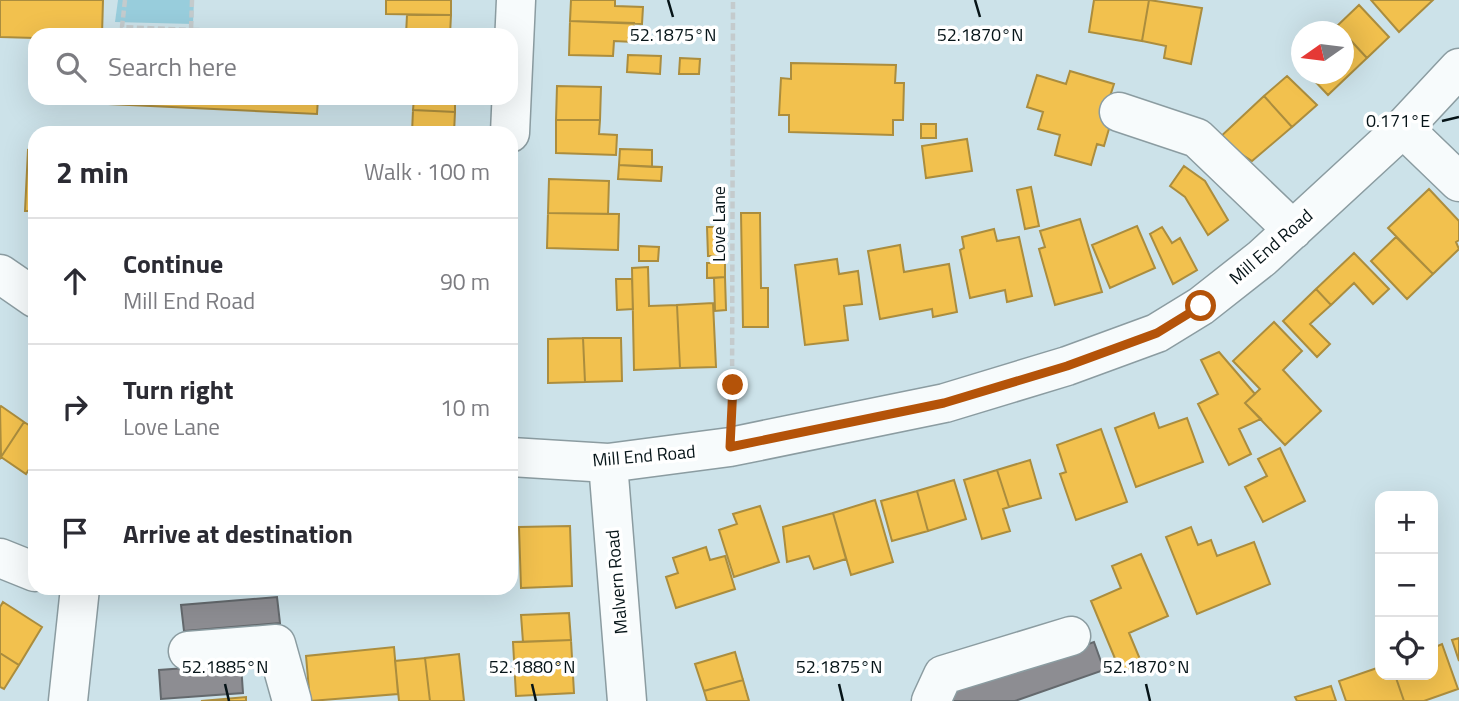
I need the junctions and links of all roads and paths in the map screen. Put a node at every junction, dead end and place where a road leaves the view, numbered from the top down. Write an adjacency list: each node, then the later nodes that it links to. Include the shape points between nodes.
1 (125, 0): 5 (path, via 122,27)
2 (192, 0): 6 (path)
3 (516, 0): 7 (street)
4 (733, 0): 17 (path, Love Lane)
5 (145, 28)
6 (191, 28)
7 (515, 28)
8 (1459, 68): 12 (street, Mill End Road)
9 (511, 105): 11 (street)
10 (1119, 112): 14 (street, via 1197,138)
11 (510, 126)
12 (1403, 128): 13 (street); 14 (street, Mill End Road)
13 (1459, 183)
14 (1293, 230): 17 (street, Mill End Road, via 1201,306 1157,333 944,403)
15 (0, 274): 16 (street)
16 (28, 293)
17 (730, 447): 19 (street, Mill End Road)
18 (518, 457): 19 (street, Mill End Road)
19 (608, 463): 27 (street, Malvern Road)
20 (0, 558): 21 (street)
21 (28, 569)
22 (78, 595): 25 (street)
23 (1071, 636): 28 (street, via 943,675)
24 (188, 651): 26 (street, via 276,644)
25 (68, 701)
26 (292, 701)
27 (627, 701)
28 (931, 701)

